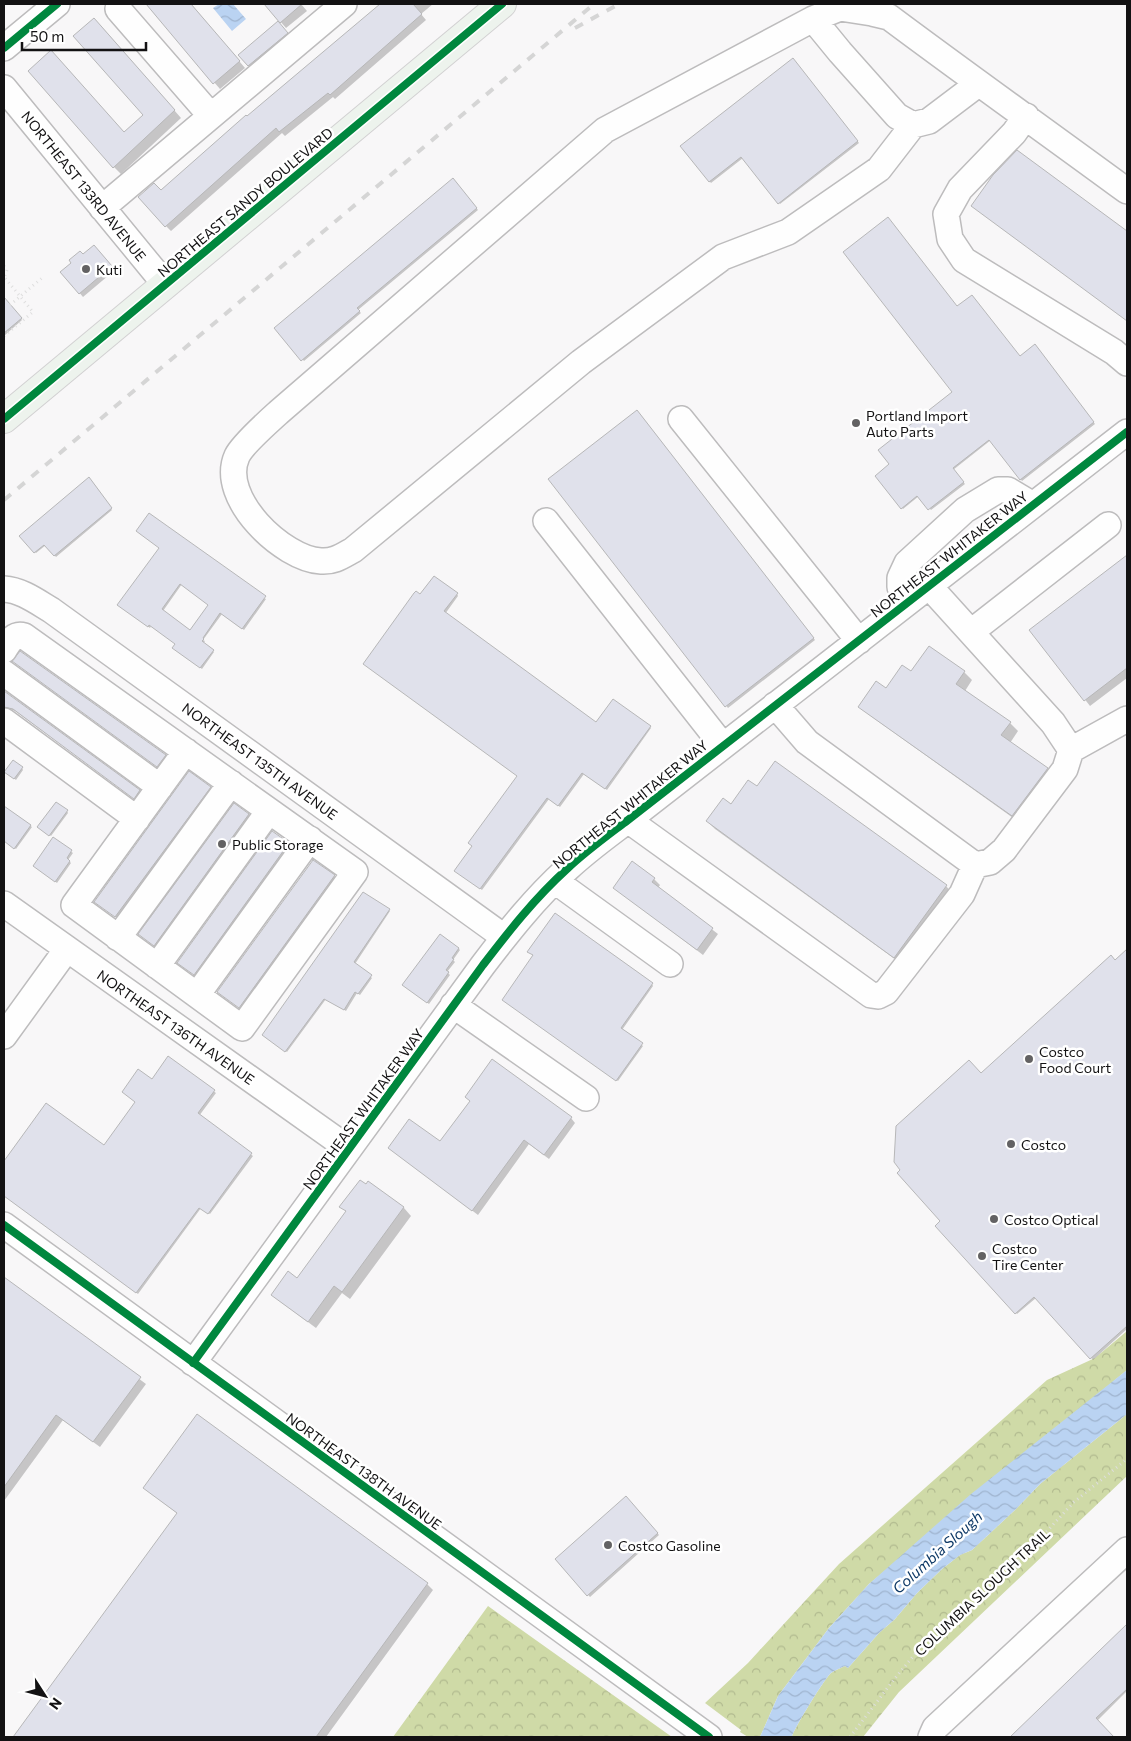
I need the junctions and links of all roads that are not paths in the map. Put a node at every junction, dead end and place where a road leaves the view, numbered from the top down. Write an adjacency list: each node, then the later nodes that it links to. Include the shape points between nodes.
1 (57, 4): 6 (street)
2 (500, 4): 14 (main road, NORTHEAST SANDY BOULEVARD)
3 (341, 5): 9 (street)
4 (118, 9): 9 (street)
5 (813, 18): 7 (street, via 840,8 889,17); 11 (street, via 897,116); 11 (street, via 605,130 279,412 237,456 234,474 237,493 249,514 295,553 320,561 335,560 347,553 581,362 723,257 788,232 879,169)
6 (4, 48)
7 (978, 84): 10 (street); 11 (street, via 929,122)
8 (4, 88): 13 (street, NORTHEAST 133RD AVENUE)
9 (211, 116): 13 (street)
10 (1026, 116): 12 (street); 15 (street, via 960,189 946,214 950,239 964,260)
11 (913, 126)
12 (1127, 191)
13 (102, 208): 14 (street, NORTHEAST 133RD AVENUE)
14 (165, 284): 16 (main road, NORTHEAST SANDY BOULEVARD)
15 (1127, 363)
16 (4, 419)
17 (682, 419): 26 (street)
18 (1126, 434): 19 (street, NORTHEAST WHITAKER WAY)
19 (1033, 505): 22 (street, NORTHEAST WHITAKER WAY); 24 (street, via 1008,490 998,490 965,510 907,563 900,578 900,588)
20 (546, 521): 32 (street)
21 (1108, 525): 25 (street)
22 (929, 586): 24 (street, NORTHEAST WHITAKER WAY); 25 (street)
23 (8, 589): 44 (street, NORTHEAST 135TH AVENUE, via 51,610)
24 (909, 601): 26 (street, NORTHEAST WHITAKER WAY)
25 (971, 632): 33 (street, via 1053,723)
26 (859, 640): 29 (street, NORTHEAST WHITAKER WAY)
27 (4, 650): 34 (street, via 14,636 24,636)
28 (4, 673): 36 (street)
29 (775, 705): 32 (street, NORTHEAST WHITAKER WAY); 41 (street, via 807,742)
30 (1127, 719): 33 (street)
31 (4, 721): 38 (street)
32 (723, 746): 39 (street, NORTHEAST WHITAKER WAY)
33 (1071, 750): 41 (street, via 1065,769 1004,850 990,862)
34 (186, 751): 35 (street); 36 (street)
35 (231, 783): 37 (street); 45 (street)
36 (160, 787): 38 (street)
37 (269, 811): 40 (street); 48 (street)
38 (137, 819): 45 (street, via 74,905)
39 (628, 820): 41 (street, via 878,996 886,992 962,894); 42 (street, NORTHEAST WHITAKER WAY)
40 (310, 840): 49 (street); 49 (street, via 355,872 242,1028)
41 (975, 865)
42 (555, 881): 44 (street, NORTHEAST WHITAKER WAY); 47 (street)
43 (4, 904): 46 (street, NORTHEAST 136TH AVENUE)
44 (504, 937): 50 (street, NORTHEAST WHITAKER WAY)
45 (118, 938): 48 (street)
46 (67, 949): 51 (street); 53 (street, NORTHEAST 136TH AVENUE)
47 (670, 964)
48 (157, 966): 49 (street)
49 (197, 994)
50 (453, 1005): 52 (street); 53 (street, NORTHEAST WHITAKER WAY)
51 (4, 1036)
52 (586, 1098)
53 (349, 1149): 55 (street, NORTHEAST WHITAKER WAY)
54 (4, 1225): 55 (street, NORTHEAST 138TH AVENUE)
55 (193, 1363): 57 (street, NORTHEAST 138TH AVENUE)
56 (1127, 1550): 58 (street, via 935,1728)
57 (709, 1737)
58 (931, 1737)

